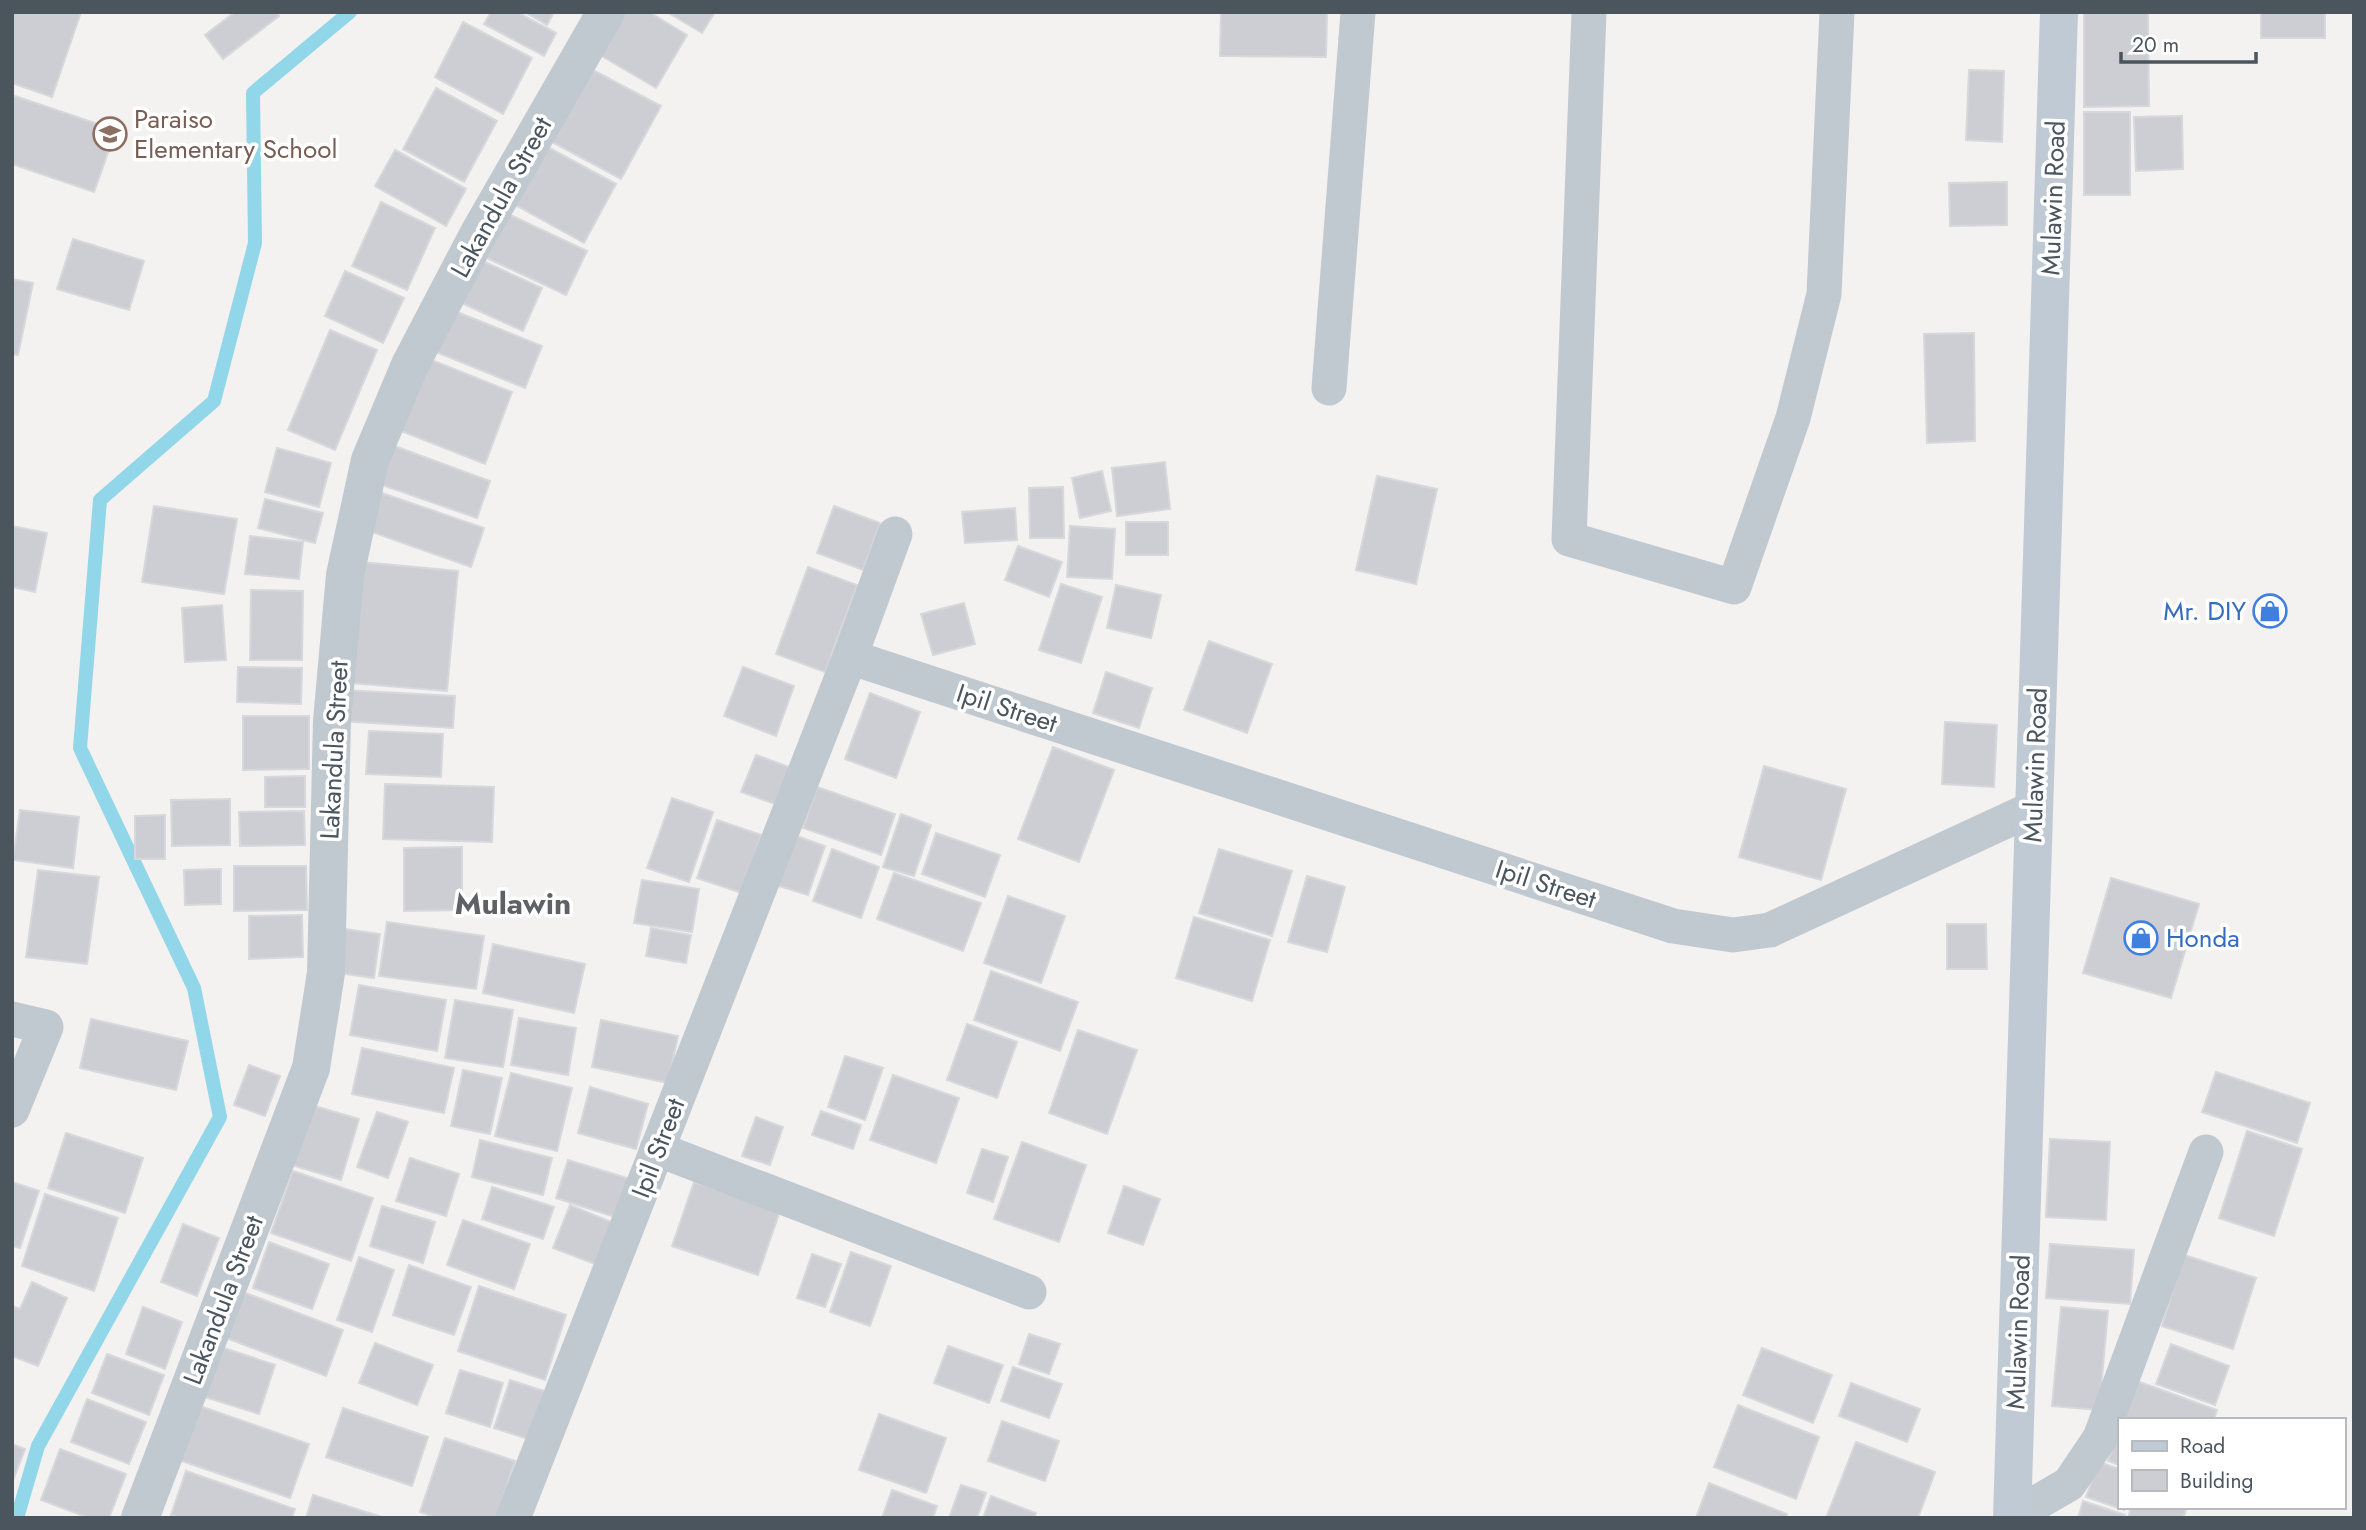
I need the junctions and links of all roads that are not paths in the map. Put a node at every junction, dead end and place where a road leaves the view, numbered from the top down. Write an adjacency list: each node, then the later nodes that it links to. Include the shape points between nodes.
1 (606, 12): 15 (street, Lakandula Street, via 478,234 410,365 370,460 345,575 332,721 326,973 311,1068)
2 (1358, 12): 6 (street)
3 (1589, 12): 4 (street, via 1569,539 1734,587 1793,418 1824,294)
4 (1837, 12)
5 (2059, 12): 9 (main road, Mulawin Road)
6 (1329, 388)
7 (895, 534): 8 (street)
8 (850, 657): 9 (street, Ipil Street, via 1674,926 1733,935 1770,930); 12 (street, Ipil Street)
9 (2034, 808): 17 (main road, Mulawin Road)
10 (12, 1018): 11 (street, via 46,1027)
11 (12, 1110)
12 (657, 1149): 14 (street); 16 (street, Ipil Street)
13 (2206, 1152): 17 (street, via 2100,1438 2068,1484)
14 (1029, 1292)
15 (140, 1518)
16 (513, 1518)
17 (2012, 1518)

